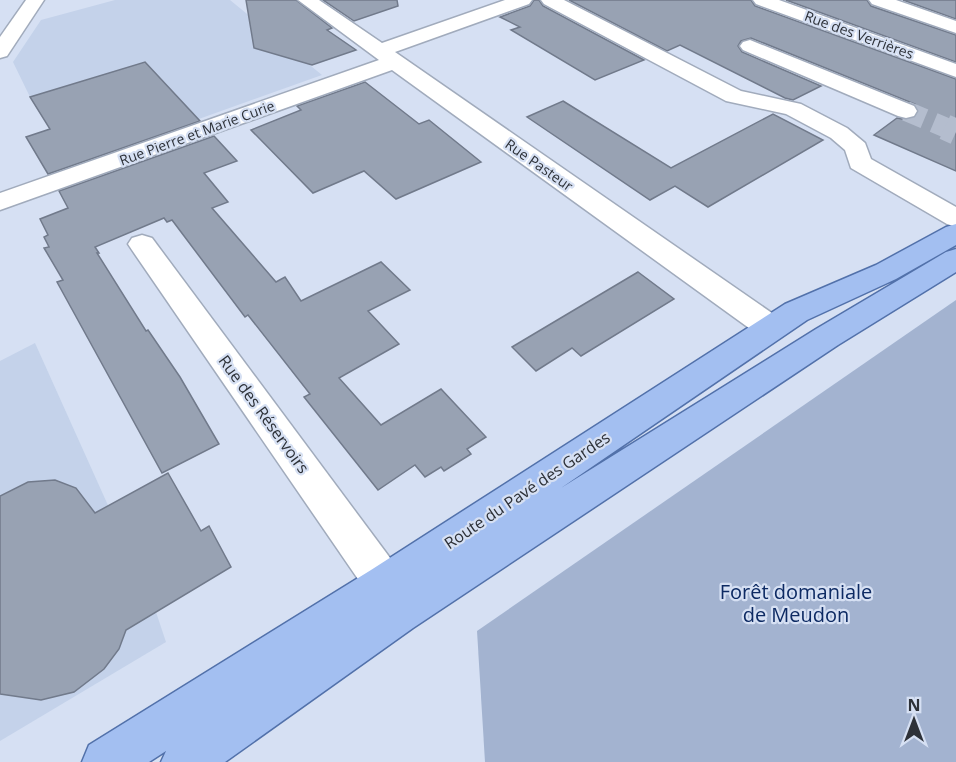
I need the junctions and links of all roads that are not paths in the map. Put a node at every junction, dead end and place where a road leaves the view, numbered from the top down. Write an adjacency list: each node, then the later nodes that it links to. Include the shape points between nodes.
1 (308, 0): 11 (street, Rue Pasteur)
2 (523, 0): 11 (street, Rue Pierre et Marie Curie)
3 (550, 0): 15 (street, via 734,96 793,109 839,133 856,148 860,163)
4 (762, 0): 12 (street, Rue des Verrières)
5 (878, 0): 8 (street)
6 (34, 1): 7 (street); 10 (street)
7 (11, 2)
8 (956, 27)
9 (750, 46): 13 (street)
10 (0, 52)
11 (386, 57): 14 (street, Rue Pierre et Marie Curie); 19 (street, Rue Pasteur)
12 (956, 71)
13 (906, 111)
14 (0, 202)
15 (956, 218)
16 (956, 233): 19 (main road, Route du Pavé des Gardes)
17 (142, 244): 20 (street, Rue des Réservoirs)
18 (956, 259): 22 (main road, Route du Pavé des Gardes, via 818,343 407,608)
19 (771, 328): 20 (main road, Route du Pavé des Gardes)
20 (385, 584): 21 (main road, Route du Pavé des Gardes)
21 (106, 762)
22 (185, 762)

